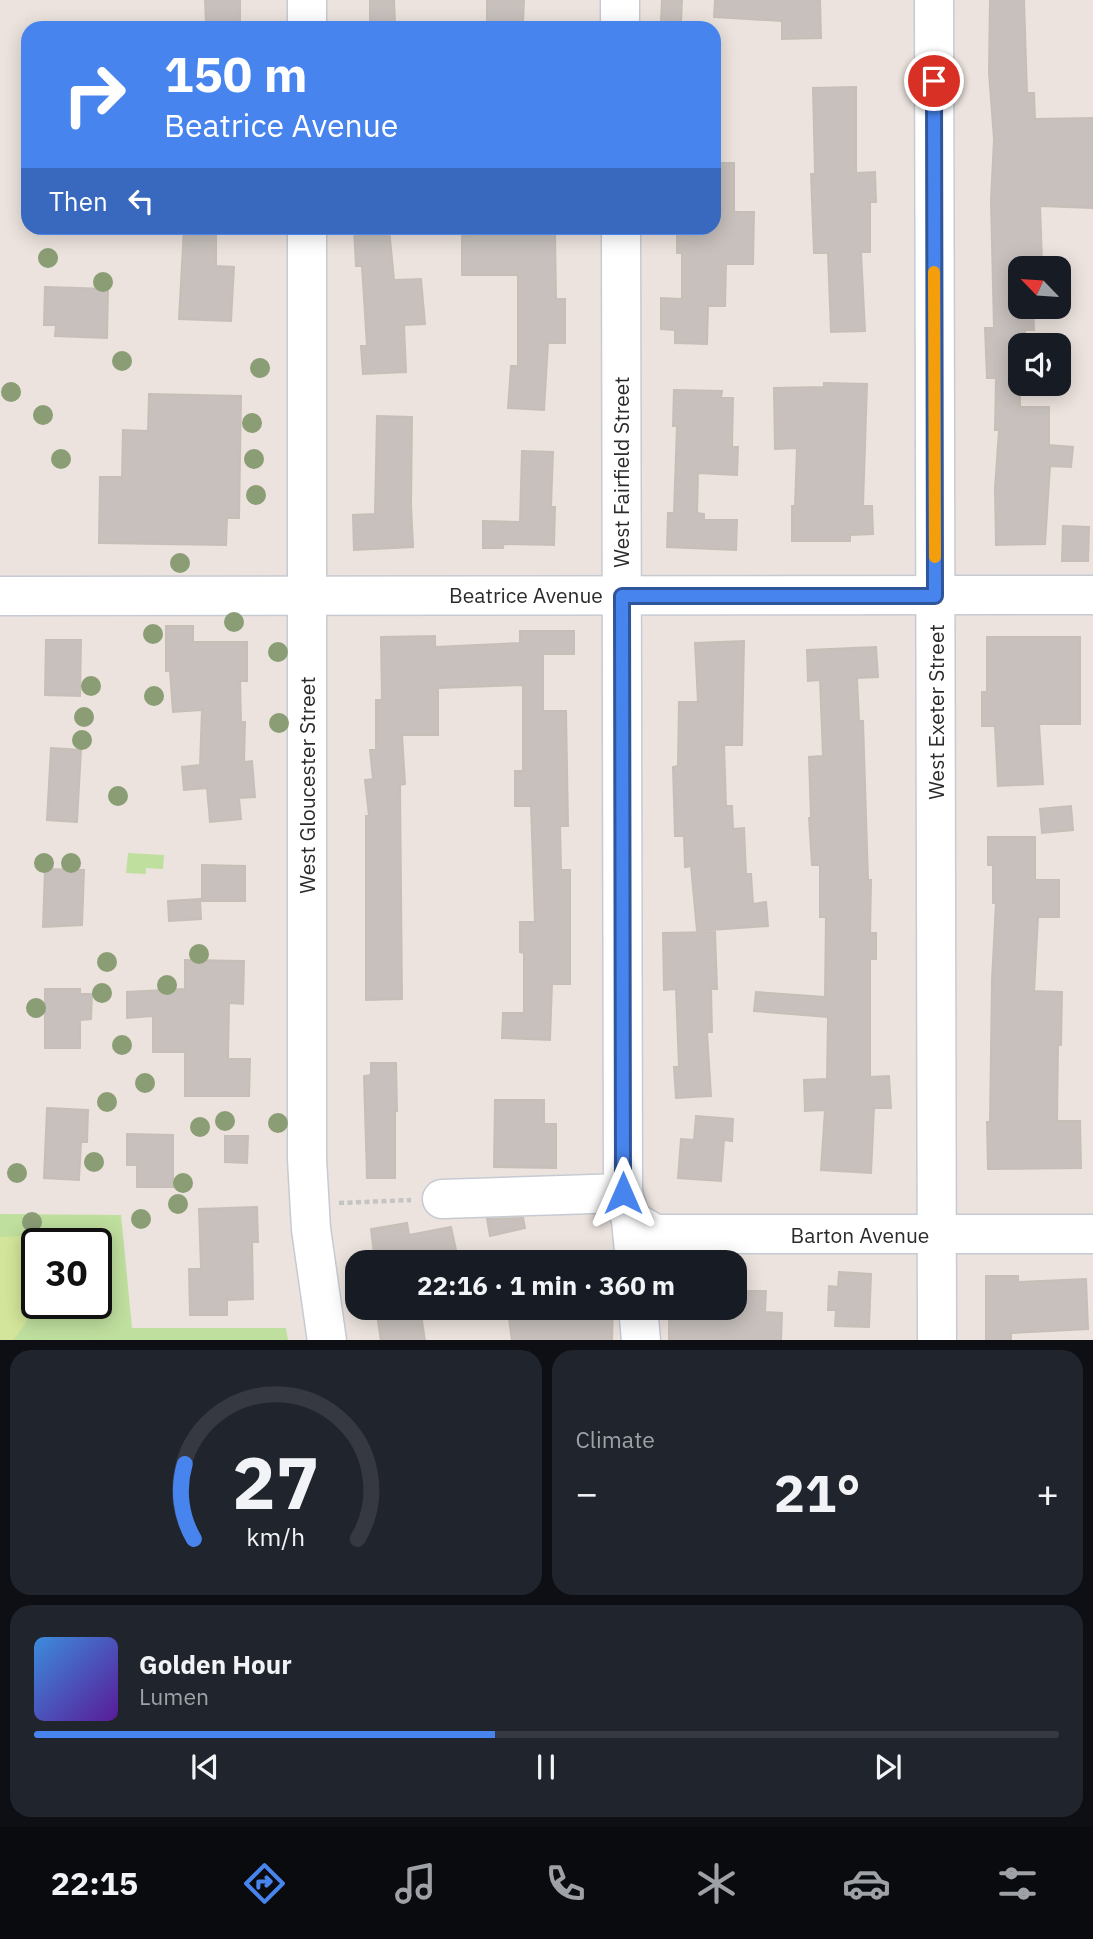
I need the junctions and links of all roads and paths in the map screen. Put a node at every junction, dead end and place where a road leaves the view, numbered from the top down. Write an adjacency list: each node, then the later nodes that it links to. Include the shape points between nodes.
1 (307, 0): 4 (street)
2 (620, 0): 5 (street)
3 (934, 0): 12 (street, West Exeter Street)
4 (307, 21)
5 (620, 21)
6 (307, 235): 8 (street, West Gloucester Street)
7 (621, 235): 11 (street, West Fairfield Street)
8 (308, 595): 10 (street, Beatrice Avenue); 11 (street, Beatrice Avenue); 20 (street, West Gloucester Street, via 307,1159 311,1229)
9 (1093, 595): 12 (street, Beatrice Avenue)
10 (0, 596)
11 (622, 596): 12 (street, Beatrice Avenue); 15 (street, West Fairfield Street)
12 (935, 596): 17 (street, West Exeter Street)
13 (442, 1199): 14 (path); 15 (street)
14 (331, 1203)
15 (627, 1207): 17 (street, Barton Avenue, via 655,1234); 18 (street, West Fairfield Street)
16 (1093, 1234): 17 (street, Barton Avenue)
17 (937, 1236): 22 (street, West Exeter Street)
18 (633, 1250)
19 (639, 1320): 21 (street)
20 (327, 1340)
21 (641, 1340)
22 (937, 1340)

